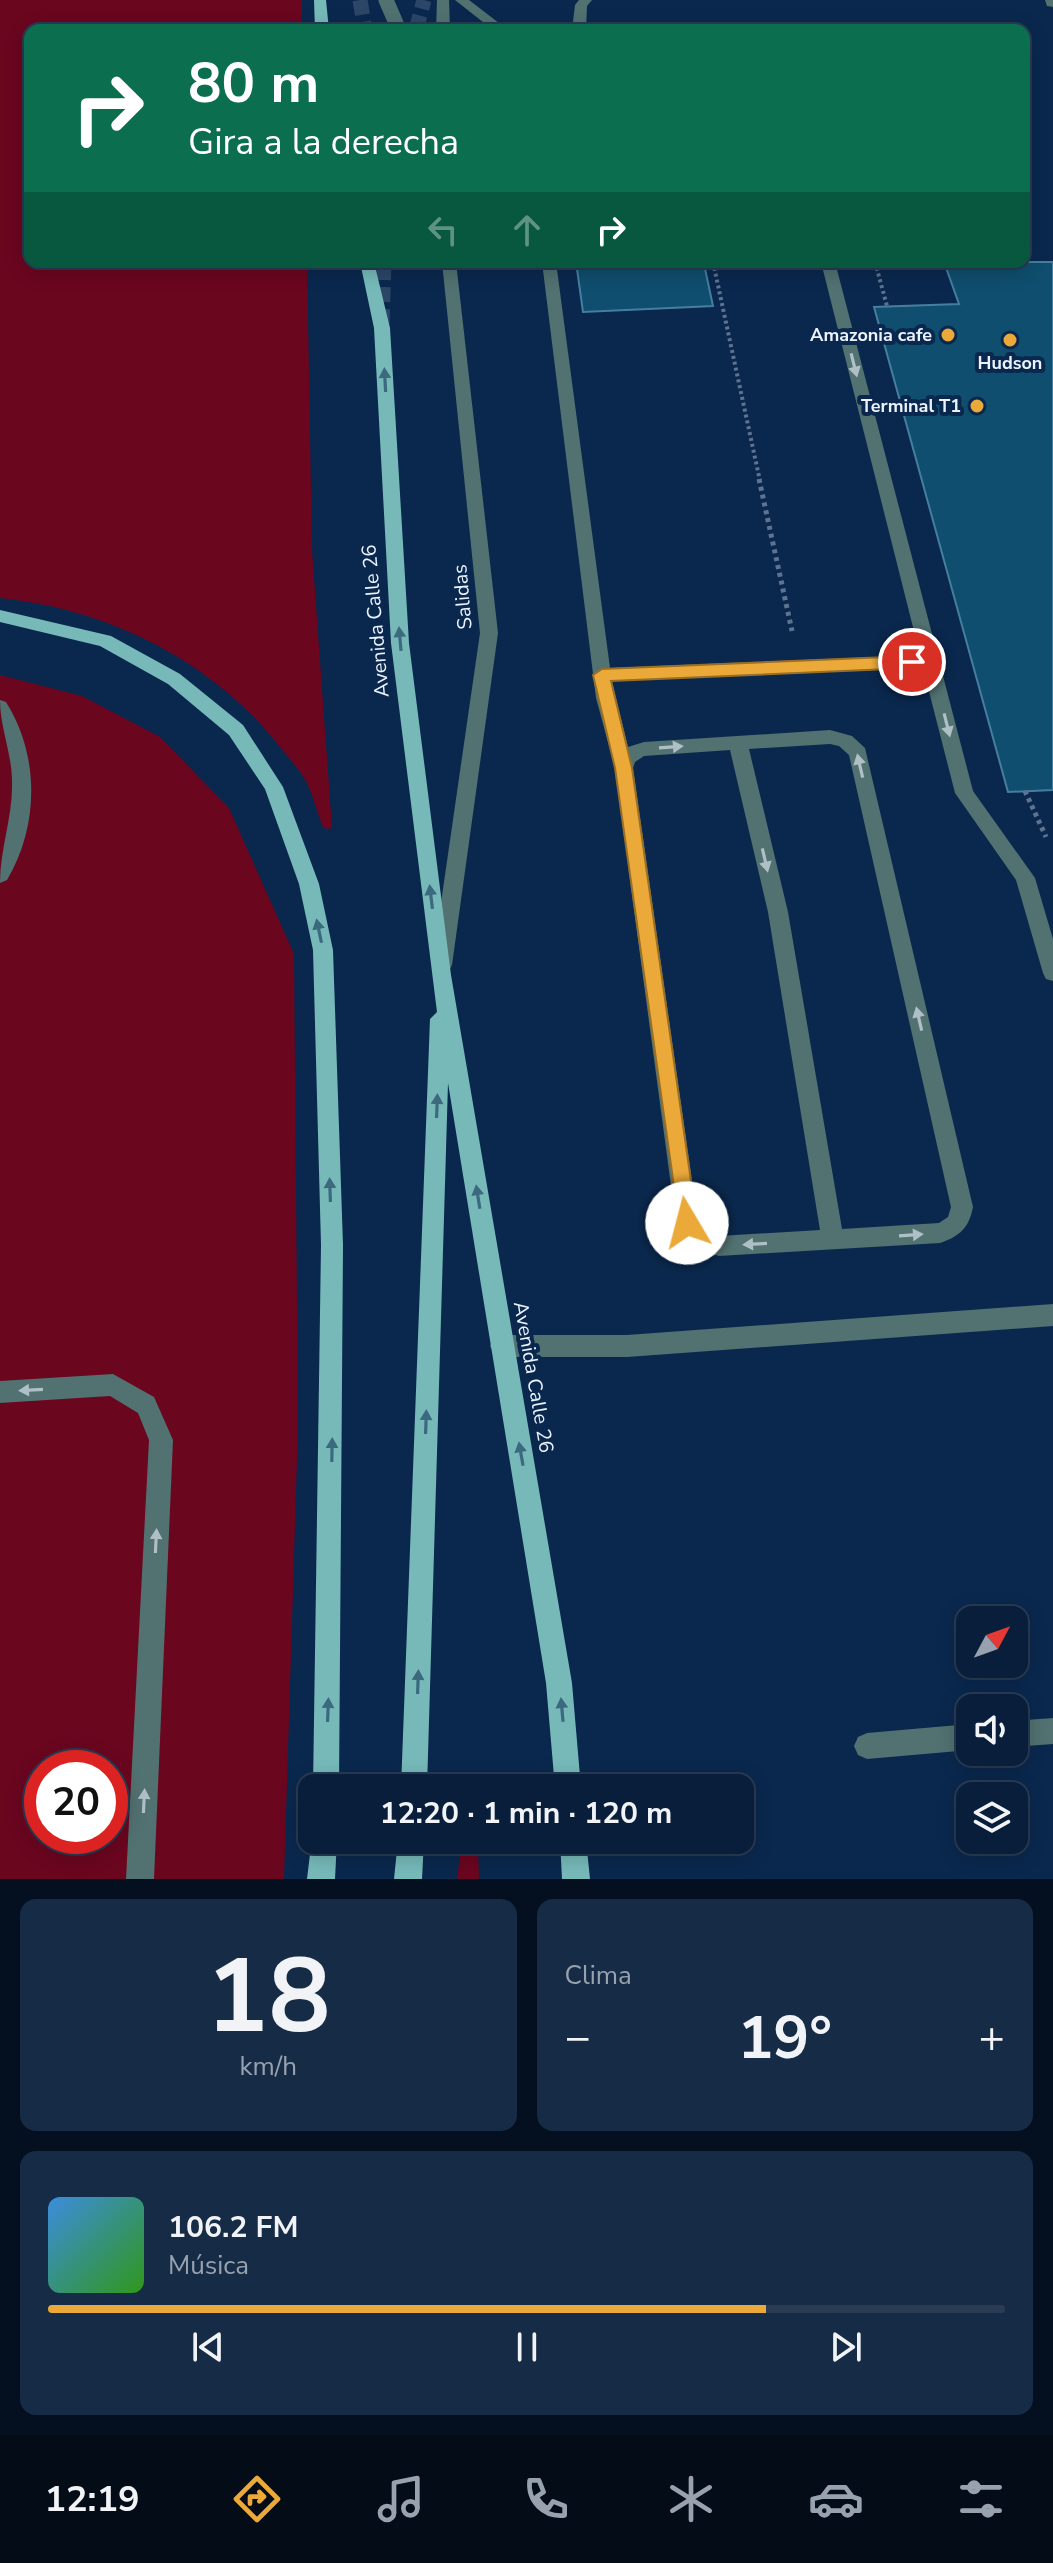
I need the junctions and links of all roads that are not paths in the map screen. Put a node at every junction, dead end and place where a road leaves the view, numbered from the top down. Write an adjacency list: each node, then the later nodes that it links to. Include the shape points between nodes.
1 (320, 0): 6 (main road)
2 (386, 0): 7 (street, bridge)
3 (443, 0): 8 (street)
4 (461, 0): 9 (street)
5 (586, 0): 10 (street)
6 (322, 24)
7 (396, 24)
8 (443, 24)
9 (493, 24)
10 (579, 24)
11 (368, 268): 23 (main road, Avenida Calle 26, one-way to 11, via 400,643 382,328)
12 (450, 268): 23 (street, Salidas, via 489,633)
13 (550, 268): 17 (street)
14 (830, 268): 16 (street, one-way to 16)
15 (0, 616): 32 (main road, one-way to 15, via 332,1245 323,950 309,884 274,787 236,730 174,679 105,641)
16 (931, 661): 17 (street); 22 (street, one-way to 22, via 964,793 1025,878)
17 (602, 675): 20 (street)
18 (0, 707): 21 (street, via 14,730 20,772 19,830)
19 (738, 743): 20 (street, one-way to 19, via 633,752 644,749); 24 (street, one-way to 24, via 778,912); 24 (street, one-way to 19, via 940,1233 961,1219 962,1207 858,753 842,738)
20 (624, 768): 24 (street, one-way to 20, via 719,1246 692,1235)
21 (0, 875)
22 (1053, 973)
23 (441, 975): 26 (main road, Avenida Calle 26, one-way to 23); 33 (main road, Avenida Calle 26, one-way to 23)
24 (833, 1240)
25 (1053, 1315): 26 (street, via 627,1346)
26 (502, 1346): 34 (main road, Avenida Calle 26, one-way to 26, via 559,1683)
27 (0, 1392): 38 (street, one-way to 27, via 161,1440 146,1405 113,1385)
28 (1053, 1731): 29 (street)
29 (1028, 1733)
30 (956, 1738): 31 (street)
31 (867, 1746)
32 (326, 1774)
33 (414, 1774)
34 (567, 1774)
35 (323, 1854): 39 (main road)
36 (410, 1854): 40 (main road)
37 (574, 1854): 41 (main road)
38 (140, 1879)
39 (321, 1879)
40 (408, 1879)
41 (576, 1879)

